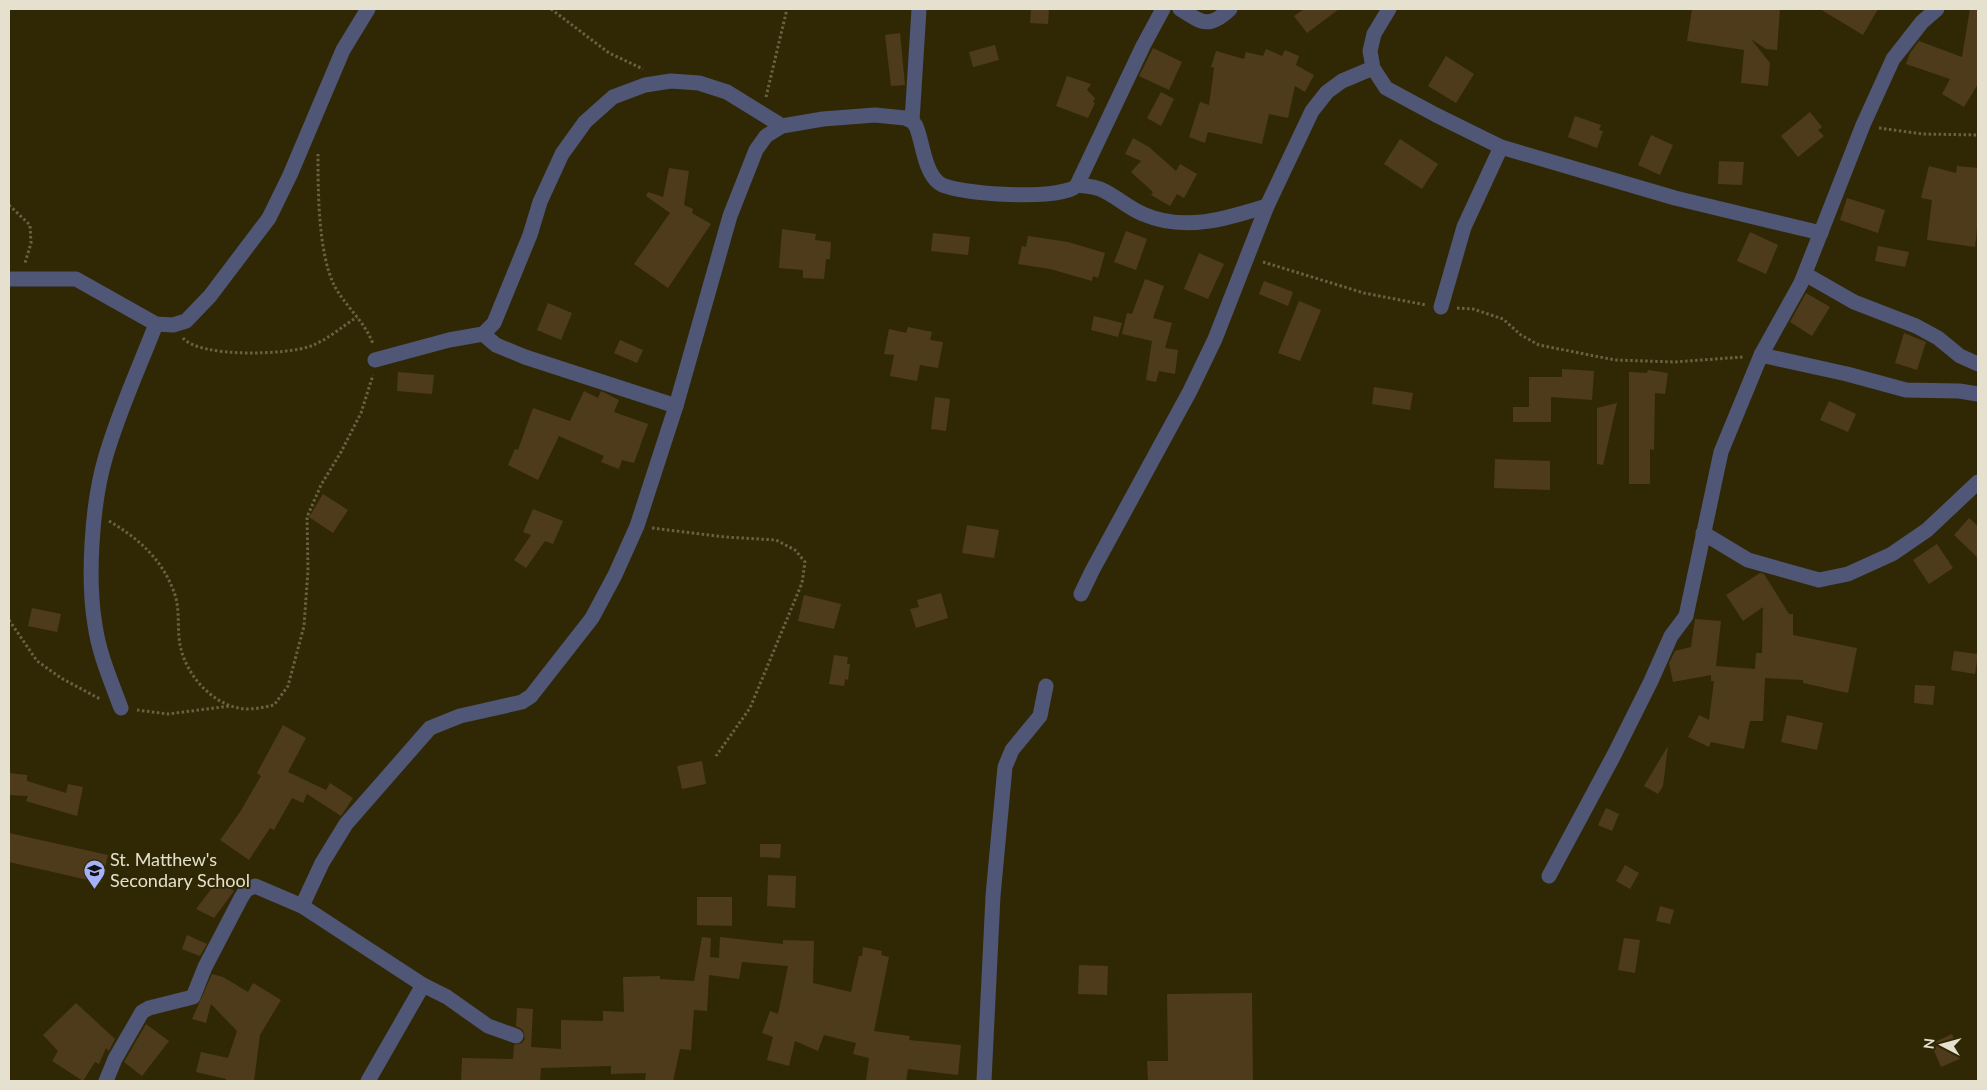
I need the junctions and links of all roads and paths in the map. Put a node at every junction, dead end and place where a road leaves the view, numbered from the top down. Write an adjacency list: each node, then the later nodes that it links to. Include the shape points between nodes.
1 (368, 9): 29 (street, via 343,50 269,218 210,296 186,321)
2 (552, 9): 11 (path, via 609,52)
3 (787, 9): 12 (path)
4 (918, 9): 13 (street)
5 (1163, 9): 19 (street)
6 (1180, 9): 7 (street, via 1201,22 1211,22 1220,19)
7 (1230, 9)
8 (1389, 9): 10 (street, via 1374,34 1370,51)
9 (1937, 9): 14 (street, via 1922,22 1893,59)
10 (1373, 68): 18 (street, via 1386,88); 21 (street, via 1342,81 1327,92 1312,111)
11 (645, 70)
12 (762, 112): 15 (street); 30 (street, via 727,92 699,83 671,81 645,85 613,97 585,122 562,154 494,323)
13 (912, 120): 15 (street, via 875,115); 19 (street, via 930,172 936,181 951,190 1036,194 1071,190)
14 (1863, 125): 16 (path, via 1892,132 1960,137); 22 (street)
15 (782, 126): 35 (street, via 766,136 748,167 730,216)
16 (1978, 135)
17 (318, 146): 27 (path, via 318,188 325,253 334,284)
18 (1501, 148): 22 (street, via 1675,198); 26 (street, via 1464,227)
19 (1077, 184): 21 (street, via 1100,189 1135,210 1167,223 1210,221)
20 (9, 205): 25 (path, via 30,225 31,243)
21 (1267, 206): 23 (street)
22 (1822, 233): 24 (street)
23 (1248, 258): 26 (path, via 1364,293); 40 (street, via 1190,391)
24 (1805, 274): 31 (street); 33 (street, via 1854,302 1916,326 1960,356)
25 (15, 279): 28 (street, via 76,279)
26 (1442, 308): 31 (path, via 1473,309 1503,319 1539,345 1615,360 1674,362)
27 (357, 317): 29 (path, via 312,346 279,353 240,353 200,347 184,340); 32 (path, via 368,330)
28 (156, 324): 29 (street); 37 (street, via 105,458)
29 (173, 325)
30 (483, 334): 32 (street); 35 (street, via 496,346 525,357)
31 (1761, 355): 34 (street, via 1906,390); 39 (street, via 1721,452)
32 (375, 360): 37 (path, via 361,413 321,485 307,518 304,626 288,686 274,706 247,709 230,706 208,693 196,679 181,649 174,592 159,565 148,548)
33 (1978, 364)
34 (1978, 394)
35 (676, 406): 38 (street)
36 (1978, 482): 39 (street, via 1927,530 1892,554 1848,574 1819,580 1748,560)
37 (95, 513): 42 (street, via 91,593 94,625)
38 (637, 526): 43 (path, via 776,540 795,550 806,562 802,582 750,708); 45 (street, via 592,618 531,696 522,702 460,716 430,728 346,824 322,863)
39 (1703, 533): 44 (street, via 1686,616 1671,636 1618,746)
40 (1081, 594)
41 (1046, 686): 50 (street, via 1040,716 1012,750 1005,766 993,896)
42 (121, 708)
43 (716, 756)
44 (1549, 876)
45 (302, 906): 46 (street); 48 (street, via 255,886 246,890 204,967 193,997 142,1012)
46 (423, 985): 47 (street, via 447,997 488,1026); 49 (street)
47 (516, 1036)
48 (106, 1081)
49 (368, 1081)
50 (984, 1081)

